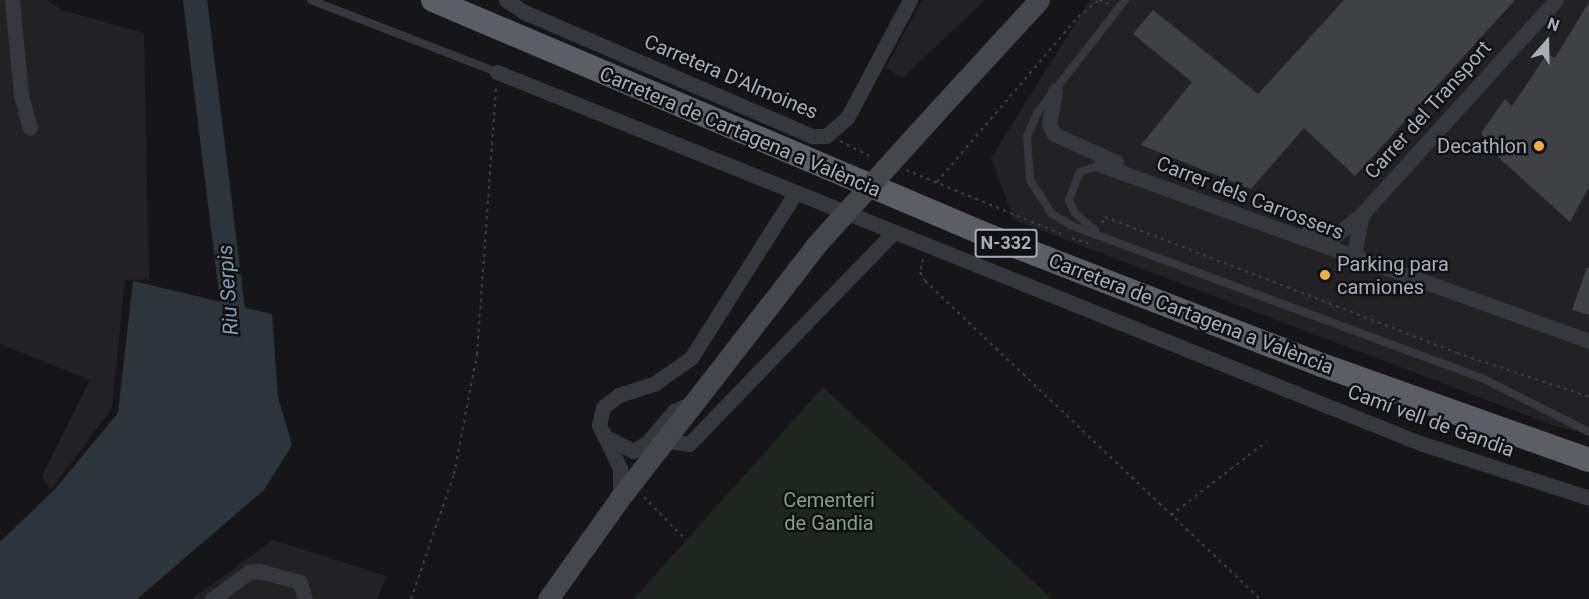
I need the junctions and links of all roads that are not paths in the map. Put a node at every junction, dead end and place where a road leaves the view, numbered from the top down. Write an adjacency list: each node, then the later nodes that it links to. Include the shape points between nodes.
1 (12, 0): 11 (street, via 21,95)
2 (311, 0): 9 (lane)
3 (433, 0): 23 (highway, Carretera de Cartagena a València / N-332, via 980,232 1322,365)
4 (506, 0): 5 (street, Carretera D'Almoines, via 524,12 812,136 832,133 847,118)
5 (910, 0)
6 (1039, 0): 19 (main road, bridge, via 816,245)
7 (1125, 0): 10 (lane, Carrer dels Carrossers)
8 (1556, 0): 14 (street, Carrer del Transport)
9 (497, 72): 13 (street, Camí vell de Gandia)
10 (1055, 91): 14 (street, Carrer dels Carrossers, via 1049,124 1054,134 1102,157 1324,238); 15 (lane, via 1027,136 1030,180 1052,214)
11 (30, 128)
12 (1101, 165): 15 (lane, via 1080,172 1069,200 1075,213); 17 (street, Carrer dels Carrossers)
13 (796, 192): 16 (street, Camí vell de Gandia); 21 (street, via 703,345 674,372 611,399 599,416)
14 (1362, 214): 17 (street)
15 (1098, 233): 20 (lane, via 1484,379)
16 (892, 234): 22 (street, via 689,444); 25 (street, Camí vell de Gandia, via 1420,443)
17 (1353, 259): 18 (street, Carrer dels Carrossers)
18 (1589, 341)
19 (692, 403): 21 (street, via 674,411 647,443 633,451); 22 (main road)
20 (1589, 432)
21 (602, 434): 24 (street, via 620,468)
22 (665, 441): 24 (main road)
23 (1589, 460)
24 (626, 491): 28 (main road)
25 (1589, 498)
26 (306, 596): 27 (street, via 300,582 259,571 249,572)
27 (212, 599)
28 (549, 599)

